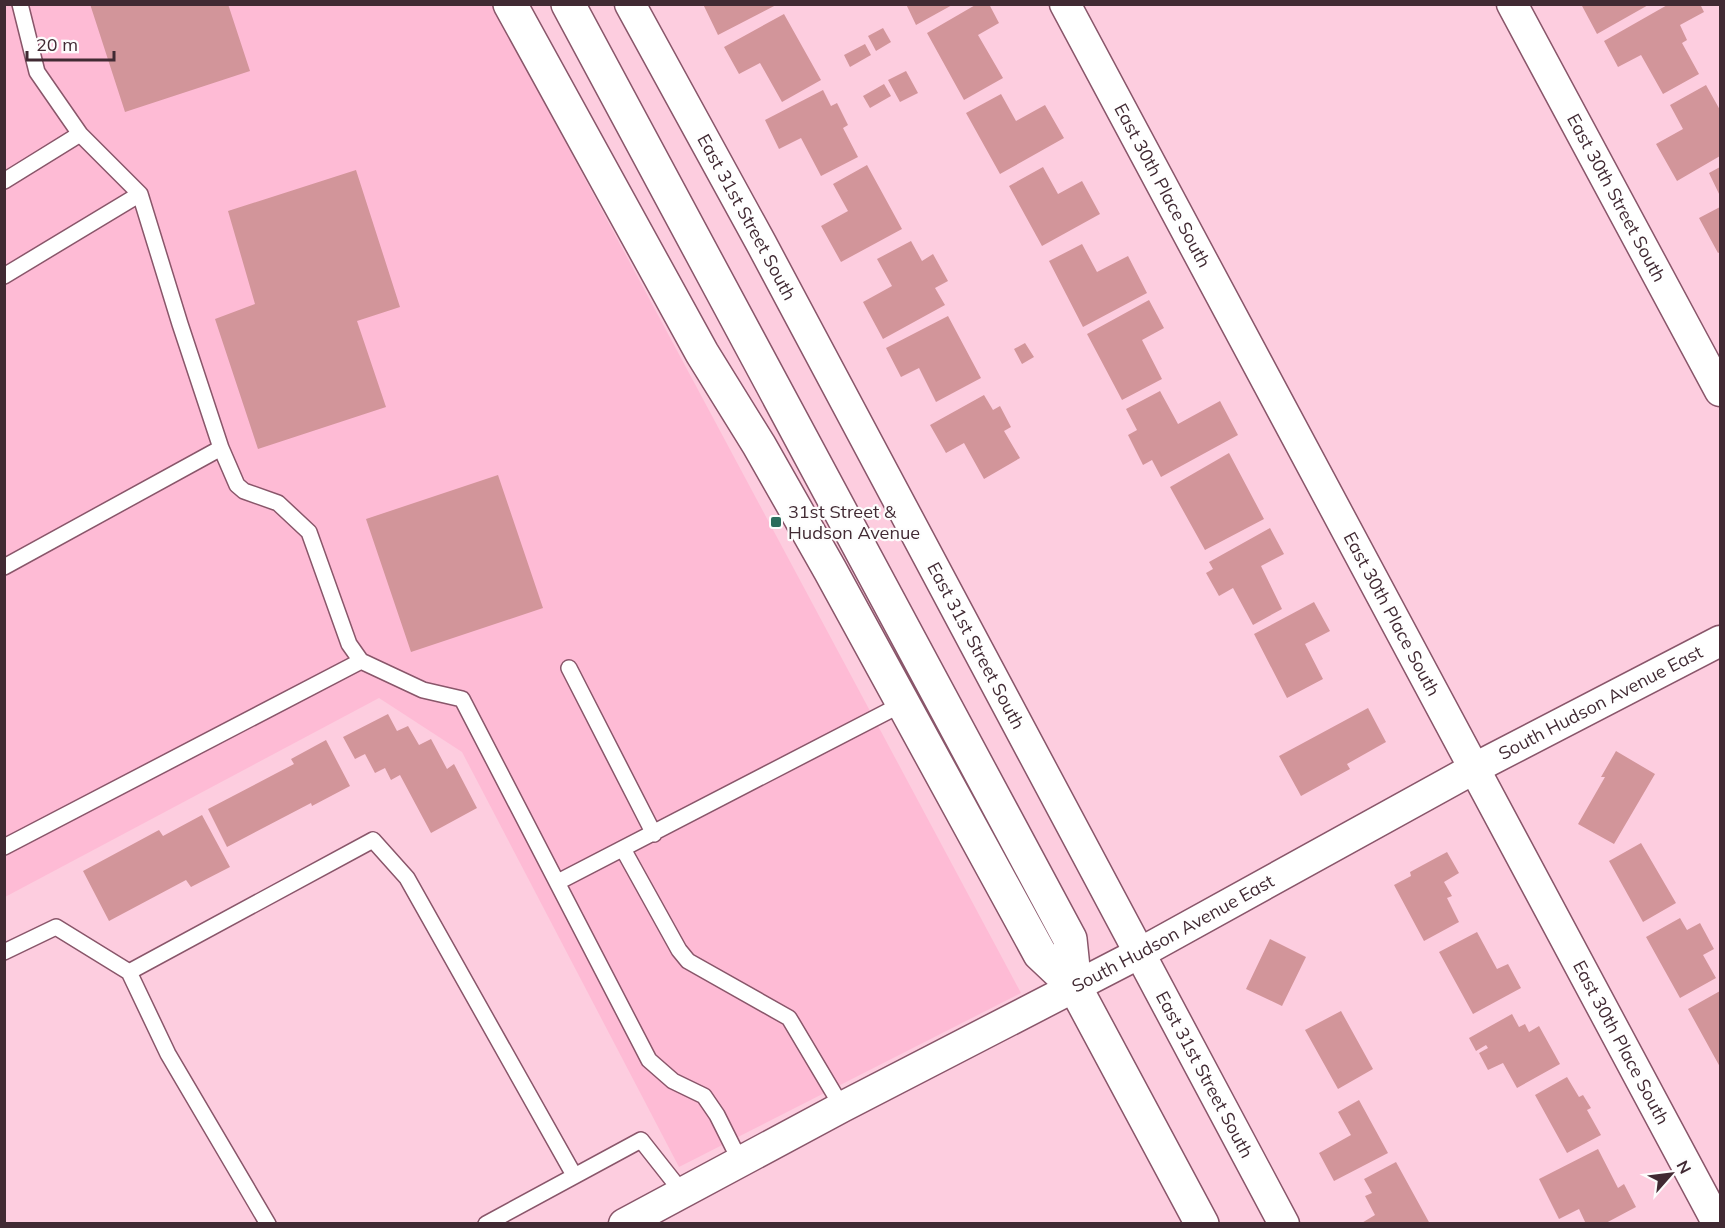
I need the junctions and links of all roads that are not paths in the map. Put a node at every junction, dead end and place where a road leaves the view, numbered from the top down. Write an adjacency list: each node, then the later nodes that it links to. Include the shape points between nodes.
1 (20, 4): 7 (lane, via 38,72)
2 (510, 4): 17 (main road, via 702,353 759,445)
3 (568, 4): 26 (main road, via 1070,939)
4 (630, 4): 24 (street, East 31st Street South)
5 (1065, 4): 18 (street, East 30th Place South)
6 (1512, 4): 11 (street, East 30th Street South)
7 (80, 134): 8 (lane); 9 (lane)
8 (4, 181)
9 (140, 194): 10 (lane); 12 (lane)
10 (4, 276)
11 (1720, 392)
12 (221, 448): 13 (lane); 15 (lane, via 237,485 278,503 309,532 349,644)
13 (4, 567)
14 (1720, 640): 18 (street, South Hudson Avenue East)
15 (361, 660): 20 (lane); 22 (lane, via 423,690 462,699)
16 (569, 668): 19 (lane)
17 (904, 703): 19 (lane); 26 (main road, via 1040,954)
18 (1475, 768): 24 (street, South Hudson Avenue East); 36 (street, East 30th Place South)
19 (654, 834): 21 (lane)
20 (4, 847)
21 (623, 849): 22 (lane); 27 (lane, via 683,956 789,1018)
22 (558, 882): 28 (lane, via 649,1060 673,1081 704,1096)
23 (4, 952): 25 (lane, via 57,927)
24 (1140, 953): 26 (street, South Hudson Avenue East); 35 (street, East 31st Street South)
25 (129, 972): 29 (lane, via 373,840 407,878); 31 (lane, via 168,1054)
26 (1075, 987): 27 (street, South Hudson Avenue East); 34 (main road)
27 (842, 1107): 28 (street, South Hudson Avenue East)
28 (740, 1161): 30 (street, South Hudson Avenue East)
29 (574, 1175): 30 (lane, via 640,1140); 32 (lane)
30 (682, 1192): 33 (street, South Hudson Avenue East)
31 (268, 1224)
32 (486, 1224)
33 (624, 1224)
34 (1202, 1224)
35 (1284, 1224)
36 (1718, 1224)

